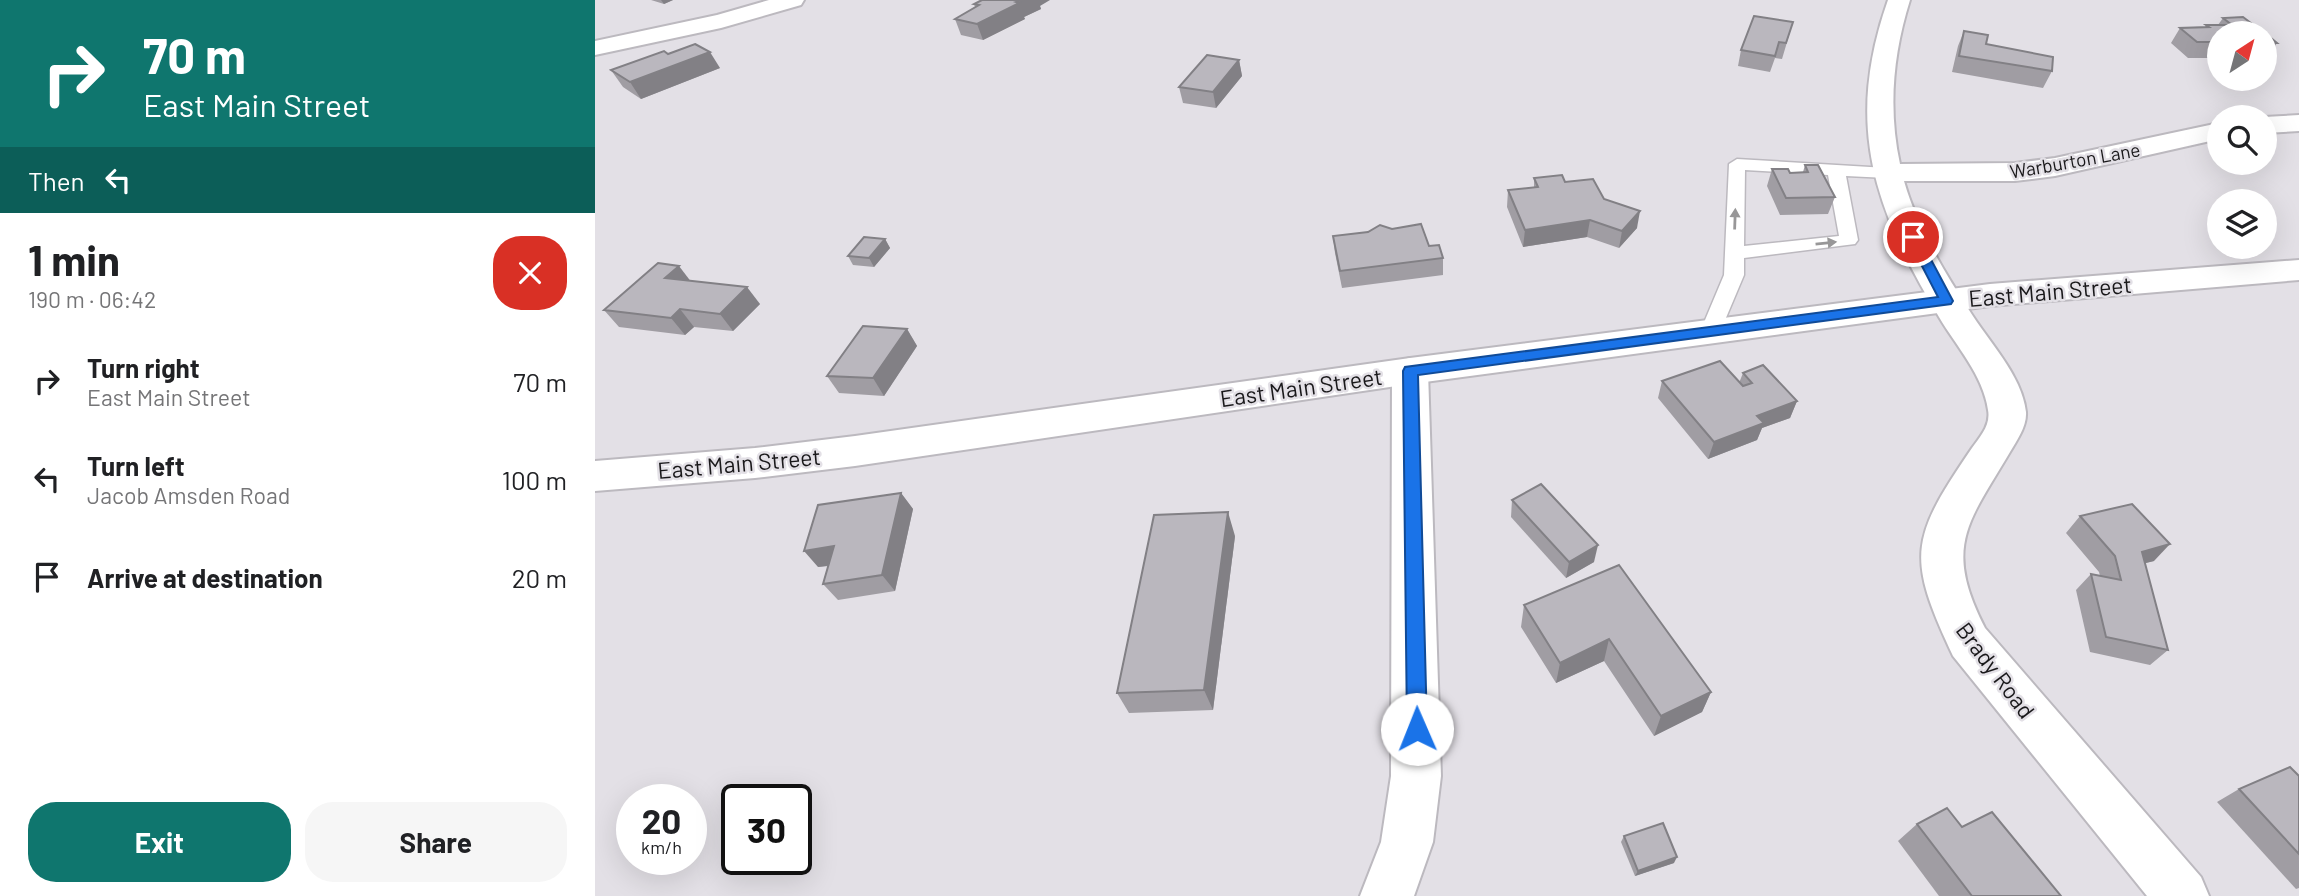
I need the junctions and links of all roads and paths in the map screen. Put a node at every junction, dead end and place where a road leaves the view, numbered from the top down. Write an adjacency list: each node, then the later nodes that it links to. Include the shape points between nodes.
1 (793, 0): 3 (street)
2 (1899, 0): 8 (street, Brady Road, via 1882,73)
3 (595, 48)
4 (2299, 124): 5 (street)
5 (2277, 125)
6 (2207, 134): 8 (street, Warburton Lane, via 2015,172)
7 (1836, 170): 8 (lane); 9 (lane, one-way to 7, via 1849,240); 9 (lane, one-way to 7, via 1737,164)
8 (1887, 173): 11 (street, Brady Road, via 1902,216)
9 (1734, 253): 12 (lane, via 1734,275)
10 (2299, 270): 11 (street, East Main Street)
11 (1946, 301): 12 (street, East Main Street); 16 (street, Brady Road, via 2004,396 2008,415 2001,435 1950,514 1942,538 1940,558 1953,611 1969,642 2009,692)
12 (1710, 332): 13 (street, East Main Street)
13 (1410, 371): 14 (street, East Main Street, via 855,451); 15 (street, via 1416,776 1407,842)
14 (595, 475)
15 (1387, 896)
16 (2182, 896)

